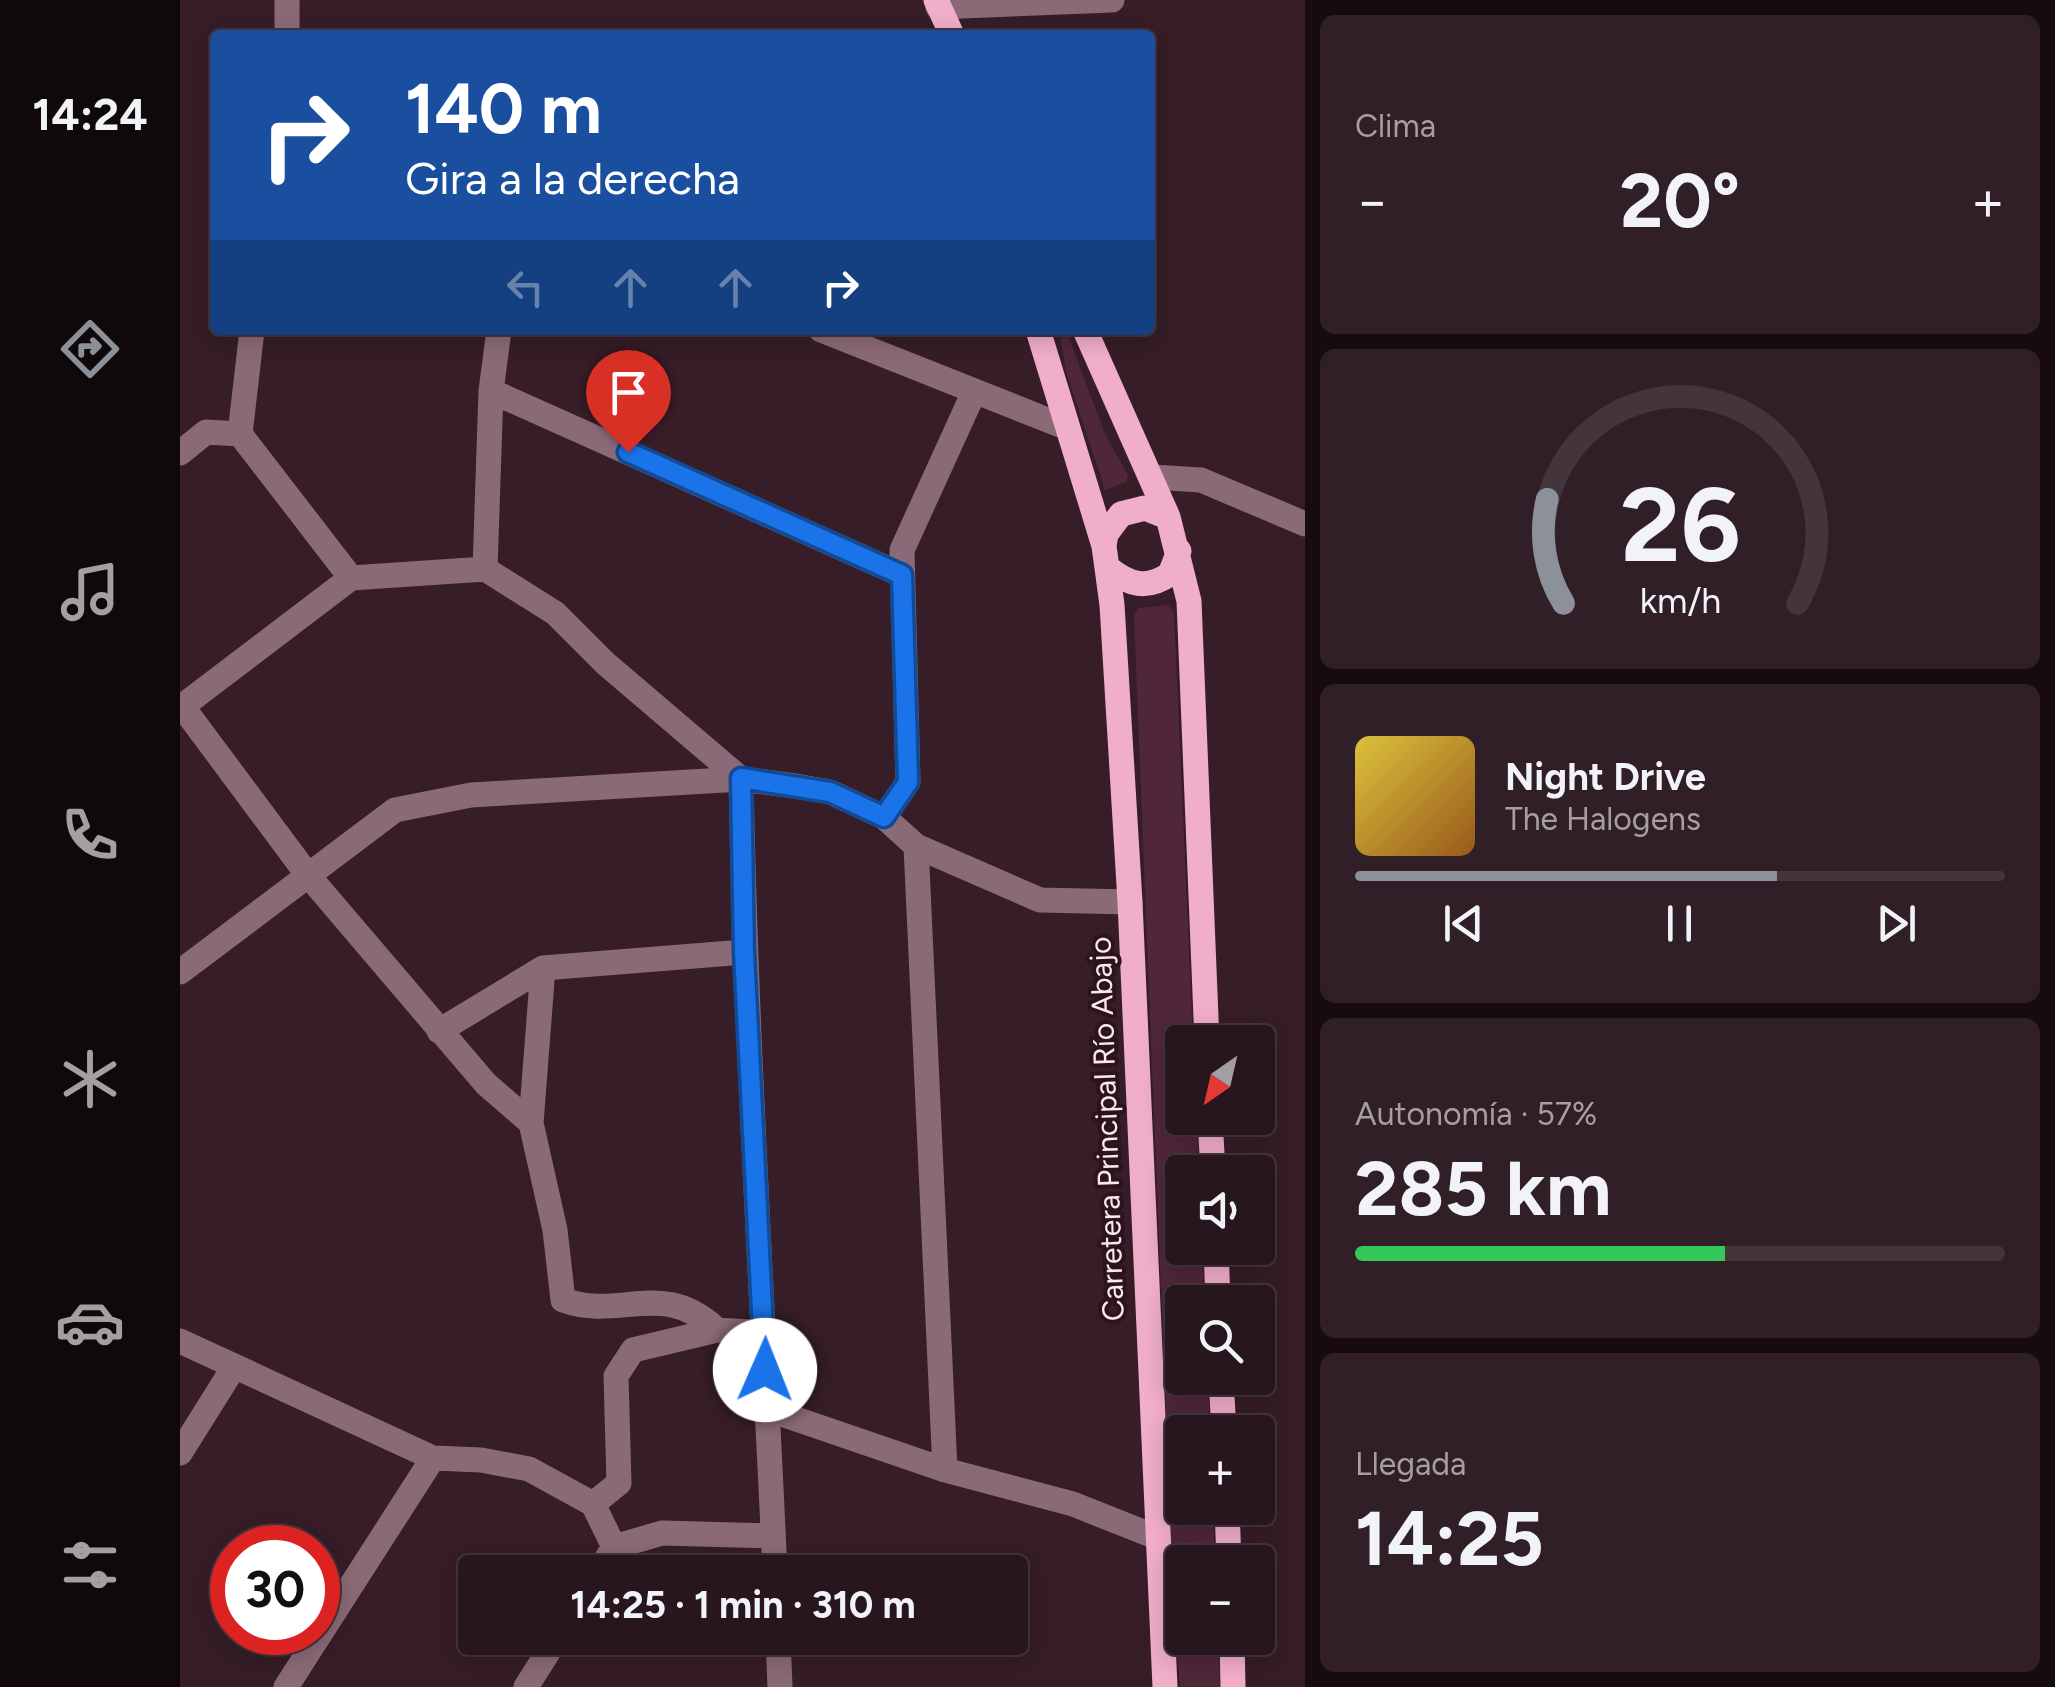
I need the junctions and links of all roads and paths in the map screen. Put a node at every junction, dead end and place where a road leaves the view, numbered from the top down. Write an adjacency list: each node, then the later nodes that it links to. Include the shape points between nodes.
1 (287, 0): 4 (street)
2 (1112, 0): 3 (street)
3 (937, 3): 5 (main road)
4 (288, 30)
5 (950, 30)
6 (251, 335): 14 (street)
7 (499, 335): 11 (street)
8 (833, 335): 12 (street)
9 (1039, 335): 13 (main road, Carretera Principal Río Abajo)
10 (1087, 335): 16 (main road)
11 (491, 390): 21 (street); 22 (street)
12 (974, 392): 13 (street); 22 (street, via 902,550)
13 (1065, 426): 20 (main road, Carretera Principal Río Abajo)
14 (240, 434): 15 (street, via 206,432); 23 (street)
15 (184, 442)
16 (1152, 477): 17 (main road); 18 (street, via 1201,480)
17 (1168, 517): 19 (main road); 20 (main road, via 1145,508 1121,514 1112,523)
18 (1305, 524)
19 (1179, 551): 20 (main road, via 1170,574 1147,585 1122,579); 33 (main road, via 1190,602)
20 (1106, 557): 29 (main road, Carretera Principal Río Abajo)
21 (485, 569): 23 (street); 25 (street, via 555,613)
22 (902, 575): 26 (street, via 908,782)
23 (351, 578): 24 (street)
24 (181, 707): 28 (street)
25 (741, 778): 26 (street, via 830,792); 28 (street, via 471,795 395,810); 30 (street)
26 (884, 817): 27 (street)
27 (916, 846): 29 (street, via 1040,900); 43 (street)
28 (308, 874): 32 (street); 34 (street)
29 (1130, 902): 46 (main road, Carretera Principal Río Abajo)
30 (744, 952): 31 (street); 37 (street)
31 (543, 968): 34 (street); 35 (street)
32 (180, 972)
33 (1206, 1025)
34 (440, 1031): 35 (street)
35 (531, 1123): 36 (street, via 555,1230 562,1300 586,1308 636,1300 676,1303)
36 (717, 1330): 37 (street); 44 (street, via 633,1350 616,1376 619,1483)
37 (766, 1332): 40 (street)
38 (180, 1341): 39 (street)
39 (234, 1367): 41 (street); 42 (street)
40 (764, 1408): 43 (street); 45 (street)
41 (180, 1453)
42 (433, 1458): 44 (street, via 530,1469); 53 (street)
43 (945, 1470): 46 (street, via 1073,1504)
44 (594, 1504): 47 (street)
45 (773, 1536): 47 (street, via 662,1533); 49 (street)
46 (1156, 1537): 56 (main road, Carretera Principal Río Abajo)
47 (614, 1547): 48 (street)
48 (609, 1555)
49 (774, 1555)
50 (546, 1655): 54 (street)
51 (779, 1655): 55 (street)
52 (1233, 1655): 57 (main road)
53 (286, 1687)
54 (526, 1687)
55 (780, 1687)
56 (1165, 1687)
57 (1234, 1687)

